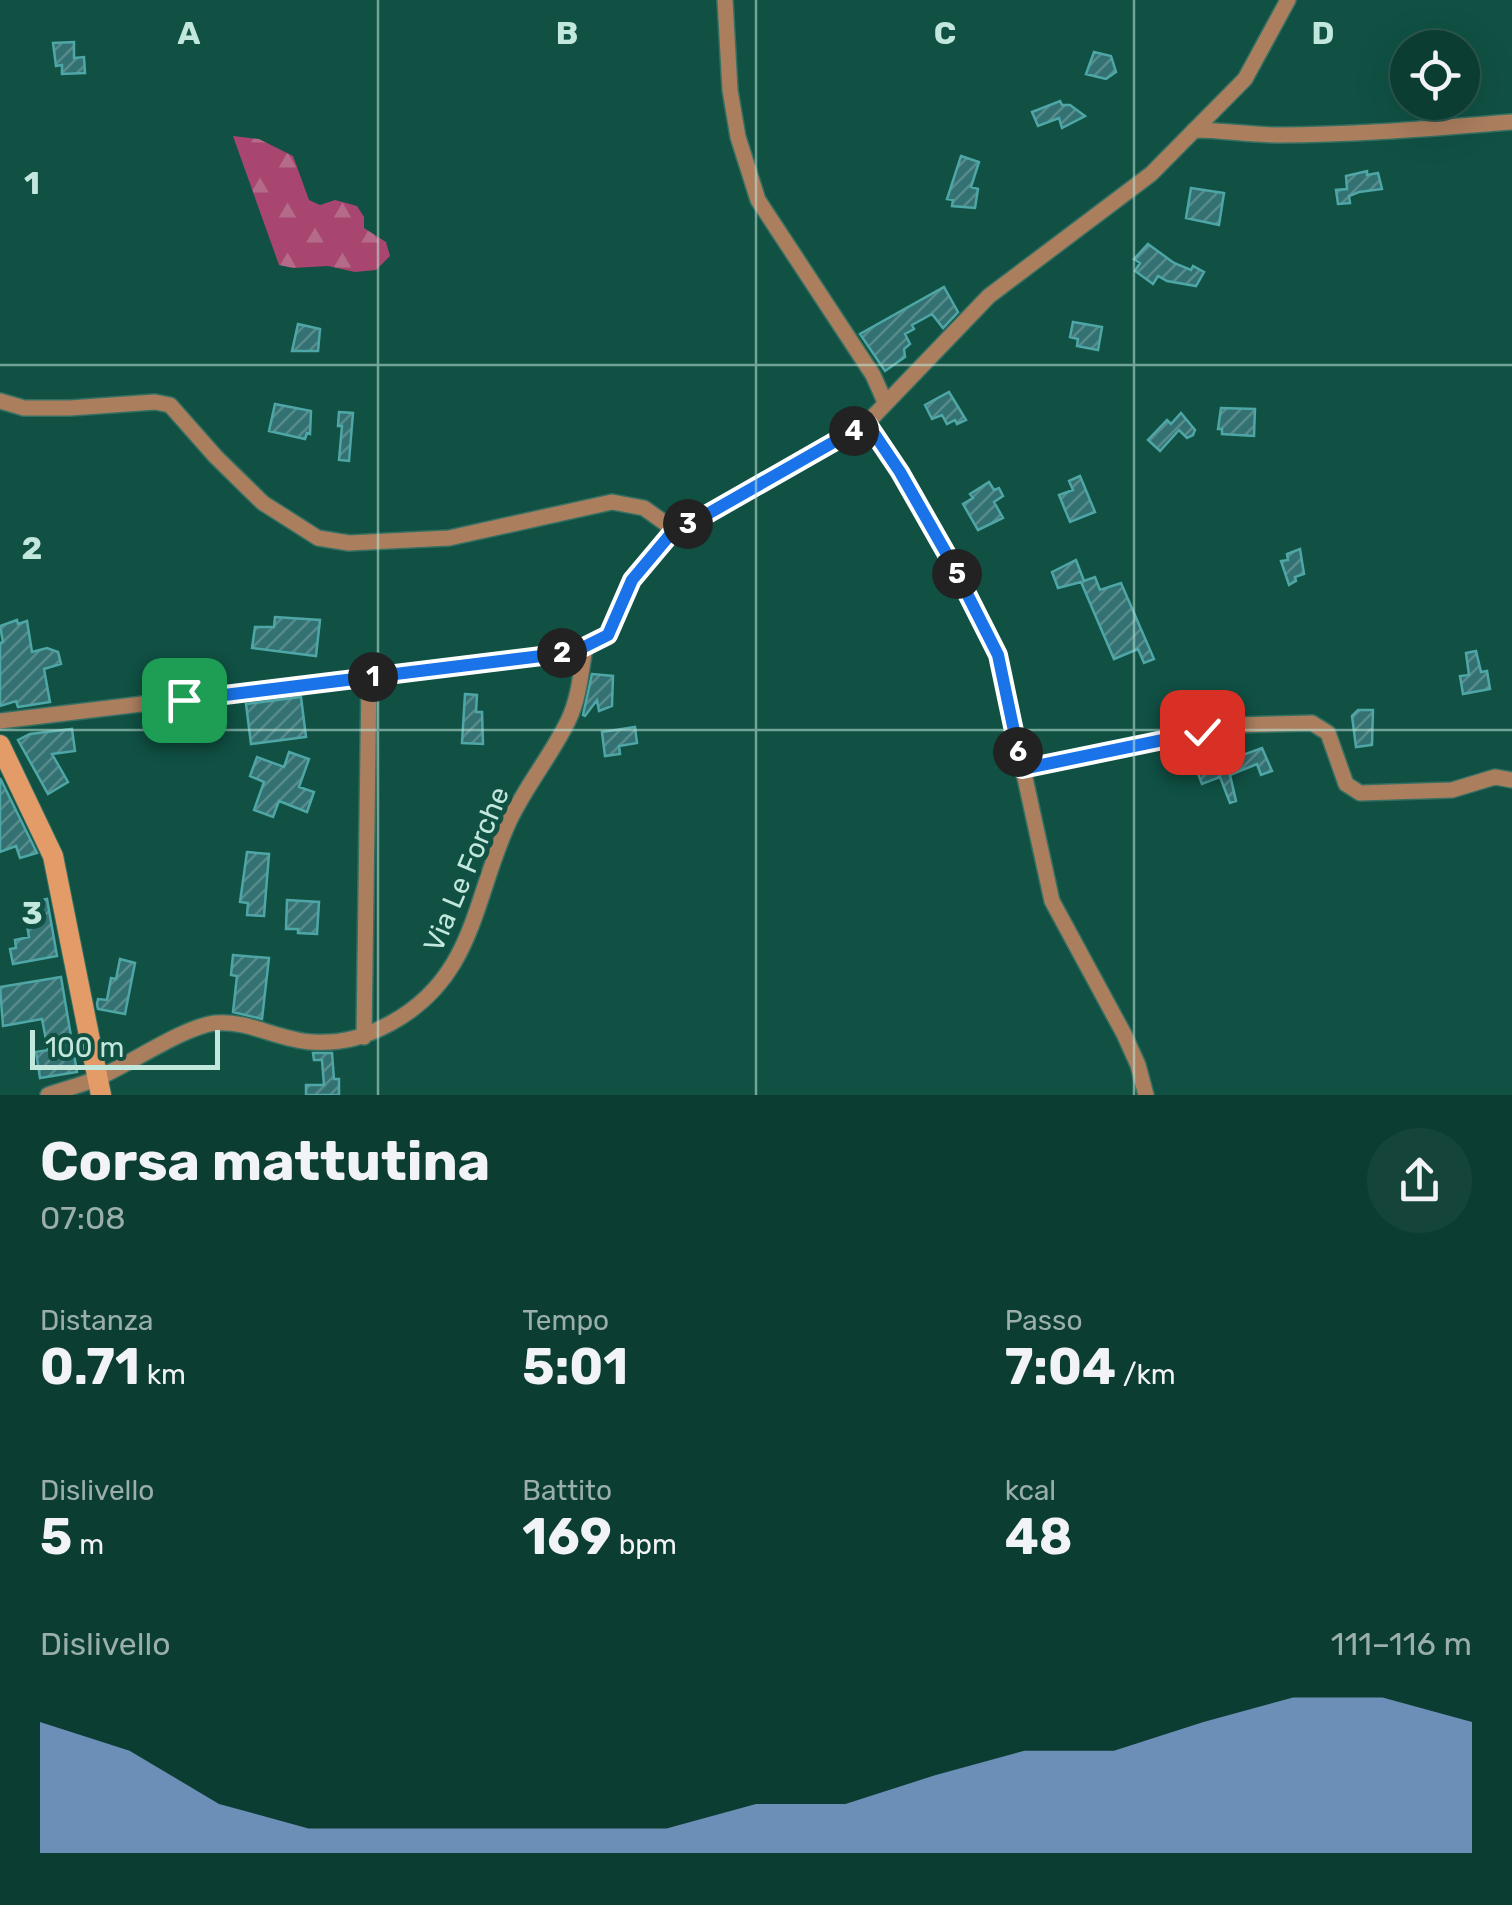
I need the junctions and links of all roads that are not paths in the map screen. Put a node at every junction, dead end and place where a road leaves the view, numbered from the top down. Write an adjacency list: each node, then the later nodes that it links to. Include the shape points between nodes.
1 (725, 0): 6 (street, via 738,138 758,200)
2 (1288, 0): 4 (street, via 1245,78)
3 (1512, 122): 4 (street, via 1298,135)
4 (1194, 130): 6 (street, via 1151,174 990,296)
5 (0, 401): 8 (street, via 24,408 170,405 263,502 318,538 350,544 449,538 612,502 644,508)
6 (885, 402): 7 (street)
7 (867, 423): 8 (street); 13 (street, via 949,558 998,655)
8 (676, 531): 9 (street, via 632,580 608,635)
9 (584, 647): 10 (street); 15 (street, Via Le Forche, via 570,718 518,801 463,952 415,1010)
10 (369, 678): 11 (street); 15 (street)
11 (0, 720)
12 (0, 745): 16 (main road, via 53,856)
13 (1022, 769): 14 (street, via 1237,725 1312,724 1328,733 1346,784 1360,793); 18 (street, via 1052,901 1124,1034)
14 (1512, 780)
15 (364, 1038): 16 (street, Via Le Forche, via 311,1042 212,1024)
16 (99, 1086): 17 (street, Via Le Forche)
17 (48, 1095)
18 (1146, 1095)

